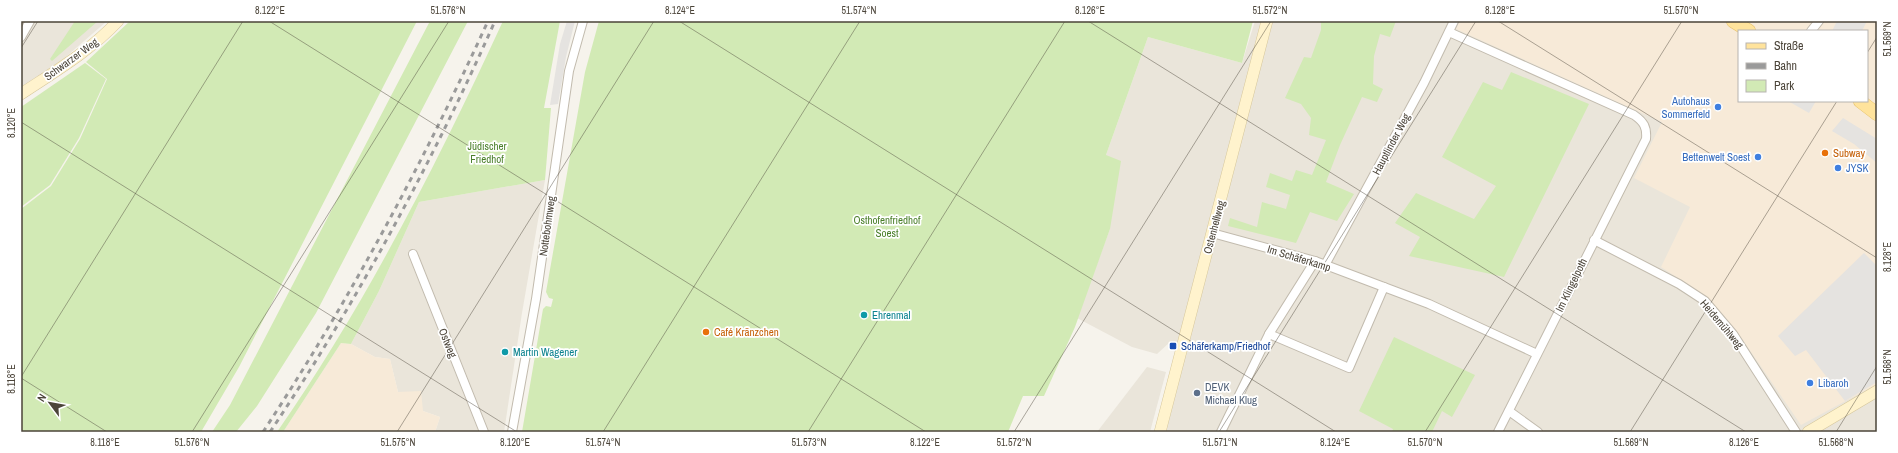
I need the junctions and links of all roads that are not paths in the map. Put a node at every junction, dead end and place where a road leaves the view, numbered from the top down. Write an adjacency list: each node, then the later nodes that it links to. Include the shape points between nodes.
1 (30, 21): 11 (street)
2 (118, 21): 12 (street, Schwarzer Weg, via 73,59)
3 (583, 21): 26 (street, Nottebohmweg, via 568,71 534,307)
4 (1267, 21): 15 (street, Ostenhellweg)
5 (1454, 21): 10 (street, Hauptlinder Weg)
6 (1734, 21): 8 (main road)
7 (1820, 21): 9 (street)
8 (1748, 30)
9 (1812, 30)
10 (1449, 32): 16 (street, Im Klingelpoth, via 1634,115 1643,122 1647,129 1646,139); 19 (street, Hauptlinder Weg)
11 (21, 38)
12 (21, 94)
13 (1861, 102): 14 (main road)
14 (1877, 114)
15 (1212, 233): 18 (street, Im Schäferkamp); 27 (street, Ostenhellweg)
16 (1594, 240): 22 (street, Im Klingelpoth); 31 (street, Heidemühlweg, via 1679,284 1705,301 1733,334)
17 (413, 254): 25 (street, Ostweg)
18 (1315, 261): 19 (street, Im Schäferkamp); 21 (street)
19 (1325, 265): 20 (street, Im Schäferkamp)
20 (1384, 287): 21 (street, via 1349,368); 22 (street, Im Schäferkamp, via 1429,304)
21 (1269, 334): 28 (street)
22 (1537, 354): 24 (street, Im Klingelpoth)
23 (1877, 391): 32 (street)
24 (1509, 411): 29 (street, Im Klingelpoth); 30 (street)
25 (484, 432)
26 (512, 432)
27 (1160, 432)
28 (1221, 432)
29 (1498, 432)
30 (1538, 432)
31 (1796, 432)
32 (1808, 432)

